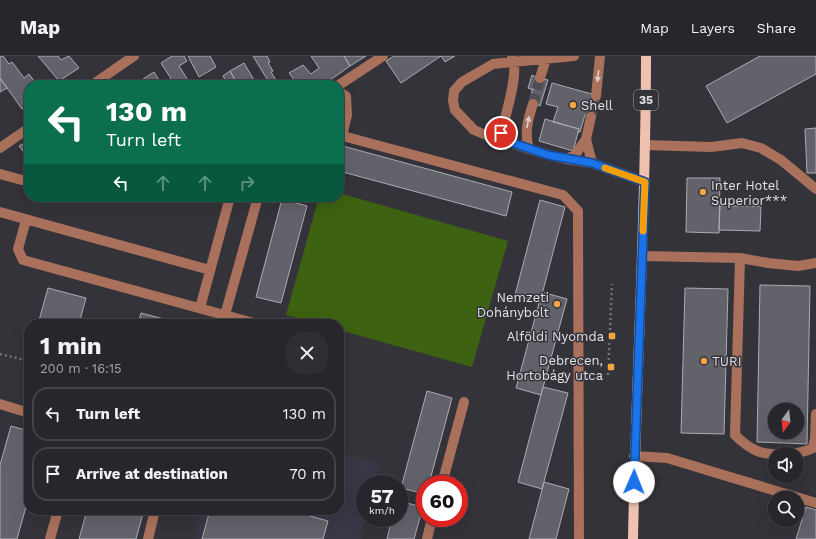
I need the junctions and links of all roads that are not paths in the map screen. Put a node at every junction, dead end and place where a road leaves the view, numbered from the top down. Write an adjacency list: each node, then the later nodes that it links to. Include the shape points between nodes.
1 (134, 56): 9 (street)
2 (383, 56): 10 (street)
3 (574, 56): 7 (street)
4 (600, 56): 12 (street, one-way to 12)
5 (646, 56): 20 (main road, 35)
6 (513, 59): 7 (street); 17 (street, via 514,77); 17 (street, via 493,64 462,82 454,91 455,110 474,130 486,135)
7 (546, 59): 8 (street)
8 (540, 78)
9 (99, 80)
10 (344, 82)
11 (344, 95): 15 (street, via 348,115)
12 (596, 96)
13 (533, 104): 22 (street, one-way to 13, via 526,138 527,122)
14 (591, 117): 19 (street)
15 (344, 126)
16 (24, 131): 21 (street)
17 (501, 133): 22 (street, via 510,142)
18 (344, 136): 53 (street, via 563,195 578,210)
19 (586, 139): 23 (street, via 575,155); 24 (street)
20 (646, 145): 27 (main road, 35); 28 (street, via 711,147 742,143 761,148 781,160)
21 (0, 148)
22 (529, 149): 23 (street)
23 (566, 159): 24 (street)
24 (592, 163): 27 (street)
25 (0, 174): 26 (street)
26 (24, 180)
27 (645, 182): 33 (main road, 35)
28 (816, 189)
29 (229, 202): 36 (street)
30 (257, 202): 38 (street)
31 (0, 212): 32 (street)
32 (26, 220): 36 (street); 37 (street, via 18,249 22,260)
33 (642, 256): 34 (street); 44 (main road, 35)
34 (740, 258): 35 (street, via 798,266); 43 (street, via 735,435 745,445 765,454 806,451 813,448)
35 (816, 263)
36 (210, 270): 37 (street)
37 (200, 308): 38 (street)
38 (225, 316): 39 (street)
39 (237, 319)
40 (464, 402): 45 (street)
41 (0, 404): 42 (street)
42 (24, 411)
43 (816, 414)
44 (634, 456): 46 (street, via 666,458); 54 (main road, 35)
45 (444, 475)
46 (816, 503)
47 (57, 515): 50 (street)
48 (154, 515): 51 (street)
49 (430, 527): 52 (street)
50 (50, 539)
51 (148, 539)
52 (427, 539)
53 (579, 539)
54 (633, 539)

